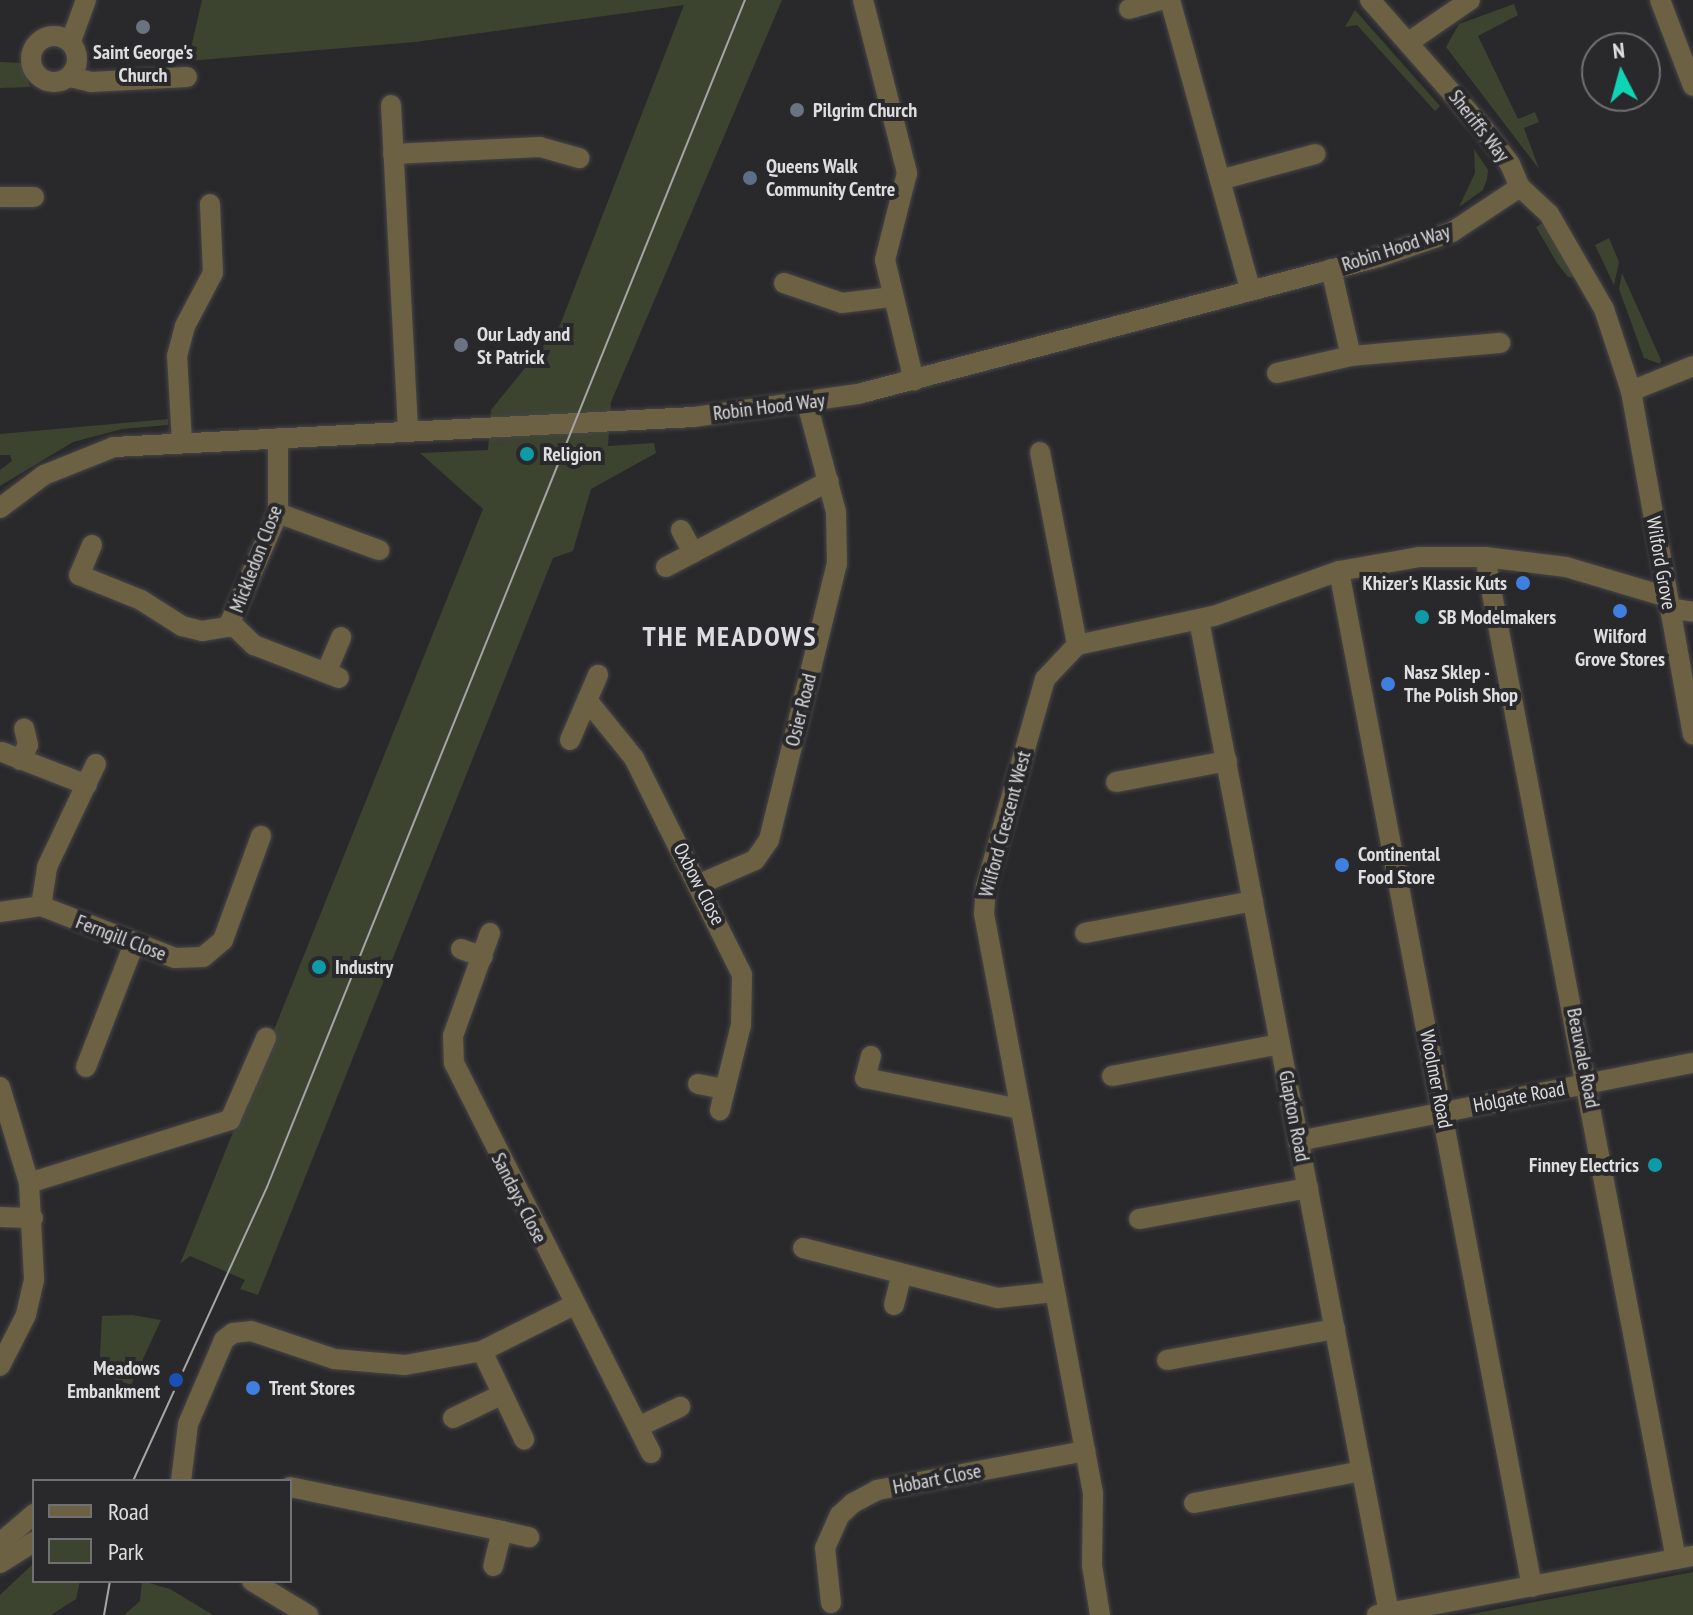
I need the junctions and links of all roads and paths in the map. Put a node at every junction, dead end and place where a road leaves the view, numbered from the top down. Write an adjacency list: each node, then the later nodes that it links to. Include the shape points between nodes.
1 (86, 0): 9 (street)
2 (864, 0): 26 (street, via 907,173 886,254)
3 (1160, 0): 8 (street)
4 (1170, 0): 18 (street)
5 (1370, 0): 10 (street, Sheriffs Way)
6 (1470, 0): 10 (street)
7 (1660, 0): 13 (street)
8 (1129, 9)
9 (71, 41): 11 (street, via 78,62); 11 (street, via 56,35 38,42 31,63 43,80)
10 (1409, 42): 19 (street, Sheriffs Way, via 1483,128)
11 (70, 77): 12 (street, via 91,82)
12 (187, 77)
13 (1693, 86)
14 (391, 105): 15 (street)
15 (393, 154): 17 (street, via 540,147); 34 (street)
16 (1316, 154): 18 (street)
17 (579, 158)
18 (1220, 180): 25 (street)
19 (1520, 187): 23 (street, Robin Hood Way, via 1452,232); 32 (street, Sheriffs Way, via 1549,214 1590,281)
20 (0, 197): 21 (street)
21 (34, 197)
22 (210, 204): 36 (street, via 213,273 185,326 177,356)
23 (1331, 269): 25 (street, Robin Hood Way); 28 (street)
24 (784, 283): 26 (street, via 842,303)
25 (1250, 288): 31 (street, Robin Hood Way)
26 (890, 297): 31 (street)
27 (1500, 343): 28 (street)
28 (1351, 356): 30 (street)
29 (1693, 366): 32 (street)
30 (1277, 373)
31 (914, 381): 33 (street, Robin Hood Way)
32 (1631, 391): 48 (street, Wilford Grove)
33 (807, 403): 34 (street, Robin Hood Way, via 694,417); 38 (street, Osier Road)
34 (408, 432): 35 (street, Robin Hood Way)
35 (278, 438): 36 (street, Robin Hood Way); 40 (street, Mickledon Close)
36 (182, 442): 39 (street, Robin Hood Way, via 92,453 44,475)
37 (1040, 452): 53 (street)
38 (829, 481): 44 (street); 64 (street, Osier Road, via 838,523 837,564 769,840 755,860)
39 (0, 508)
40 (278, 513): 43 (street); 51 (street, Mickledon Close)
41 (681, 530): 44 (street)
42 (92, 545): 51 (street, Mickledon Close, via 79,575 195,630 222,630)
43 (379, 550)
44 (693, 553): 46 (street)
45 (1485, 557): 47 (street, via 1419,557); 48 (street, via 1588,571); 80 (street, Beauvale Road)
46 (666, 567)
47 (1339, 571): 50 (street); 83 (street, Woolmer Road)
48 (1668, 602): 49 (street); 57 (street, Wilford Grove)
49 (1693, 612)
50 (1199, 620): 53 (street); 59 (street, Glapton Road)
51 (231, 623): 52 (street, via 254,645 332,676)
52 (341, 637)
53 (1077, 645): 82 (street, Wilford Crescent West, via 1055,663 1041,686 983,901)
54 (598, 675): 55 (street)
55 (587, 700): 58 (street); 64 (street, Oxbow Close, via 634,758)
56 (24, 728): 62 (street, via 28,745 11,756)
57 (1693, 734)
58 (570, 740)
59 (1227, 761): 61 (street); 65 (street, Glapton Road)
60 (96, 764): 62 (street)
61 (1116, 782)
62 (87, 785): 66 (street, via 47,867)
63 (261, 836): 70 (street, Ferngill Close, via 217,948 192,960)
64 (700, 884): 79 (street, Oxbow Close, via 744,981 741,1025 722,1099)
65 (1253, 901): 69 (street); 74 (street, Glapton Road)
66 (41, 906): 67 (street); 70 (street, Ferngill Close)
67 (0, 912)
68 (490, 933): 72 (street, Sandays Close)
69 (1085, 933)
70 (134, 944): 77 (street)
71 (461, 949): 72 (street)
72 (483, 957): 93 (street, Sandays Close, via 453,1036 452,1056)
73 (266, 1038): 85 (street, via 230,1120)
74 (1280, 1044): 78 (street); 84 (street, Glapton Road)
75 (871, 1056): 82 (street, via 865,1078)
76 (1693, 1063): 80 (street, Holgate Road)
77 (86, 1067)
78 (1112, 1076)
79 (698, 1084)
80 (1588, 1084): 83 (street, Holgate Road); 115 (street, Beauvale Road)
81 (0, 1087): 85 (street)
82 (1020, 1109): 92 (street, Wilford Crescent West)
83 (1442, 1111): 84 (street, Holgate Road); 119 (street, Woolmer Road)
84 (1298, 1141): 86 (street, Glapton Road)
85 (29, 1183): 88 (street)
86 (1308, 1188): 89 (street); 95 (street, Glapton Road)
87 (0, 1217): 88 (street)
88 (33, 1218): 98 (street, via 29,1302)
89 (1139, 1219)
90 (803, 1248): 91 (street)
91 (902, 1274): 92 (street, via 998,1298); 94 (street)
92 (1054, 1292): 104 (street, Wilford Crescent West)
93 (574, 1305): 96 (street); 102 (street, Sandays Close)
94 (894, 1305)
95 (1335, 1329): 97 (street); 106 (street, Glapton Road)
96 (482, 1351): 99 (street); 107 (street, via 427,1362 372,1364 334,1359 251,1331 233,1333 224,1340 188,1424)
97 (1167, 1360)
98 (0, 1366)
99 (501, 1395): 101 (street); 103 (street)
100 (680, 1407): 102 (street)
101 (453, 1418)
102 (638, 1427): 105 (street, Sandays Close)
103 (524, 1439)
104 (1085, 1451): 120 (street, Hobart Close, via 877,1490 853,1503 840,1515 825,1548); 123 (street, Wilford Crescent West, via 1093,1493 1092,1565)
105 (651, 1453)
106 (1362, 1471): 109 (street); 121 (street, Glapton Road)
107 (181, 1479)
108 (292, 1487): 111 (street)
109 (1194, 1503)
110 (32, 1516): 113 (street)
111 (502, 1531): 112 (street); 117 (street)
112 (529, 1537)
113 (0, 1543)
114 (32, 1543): 116 (street)
115 (1685, 1557): 119 (street)
116 (0, 1563)
117 (493, 1566)
118 (255, 1583): 122 (street)
119 (1532, 1587): 121 (street)
120 (831, 1603)
121 (1383, 1614)
122 (308, 1615)
123 (1100, 1615)

